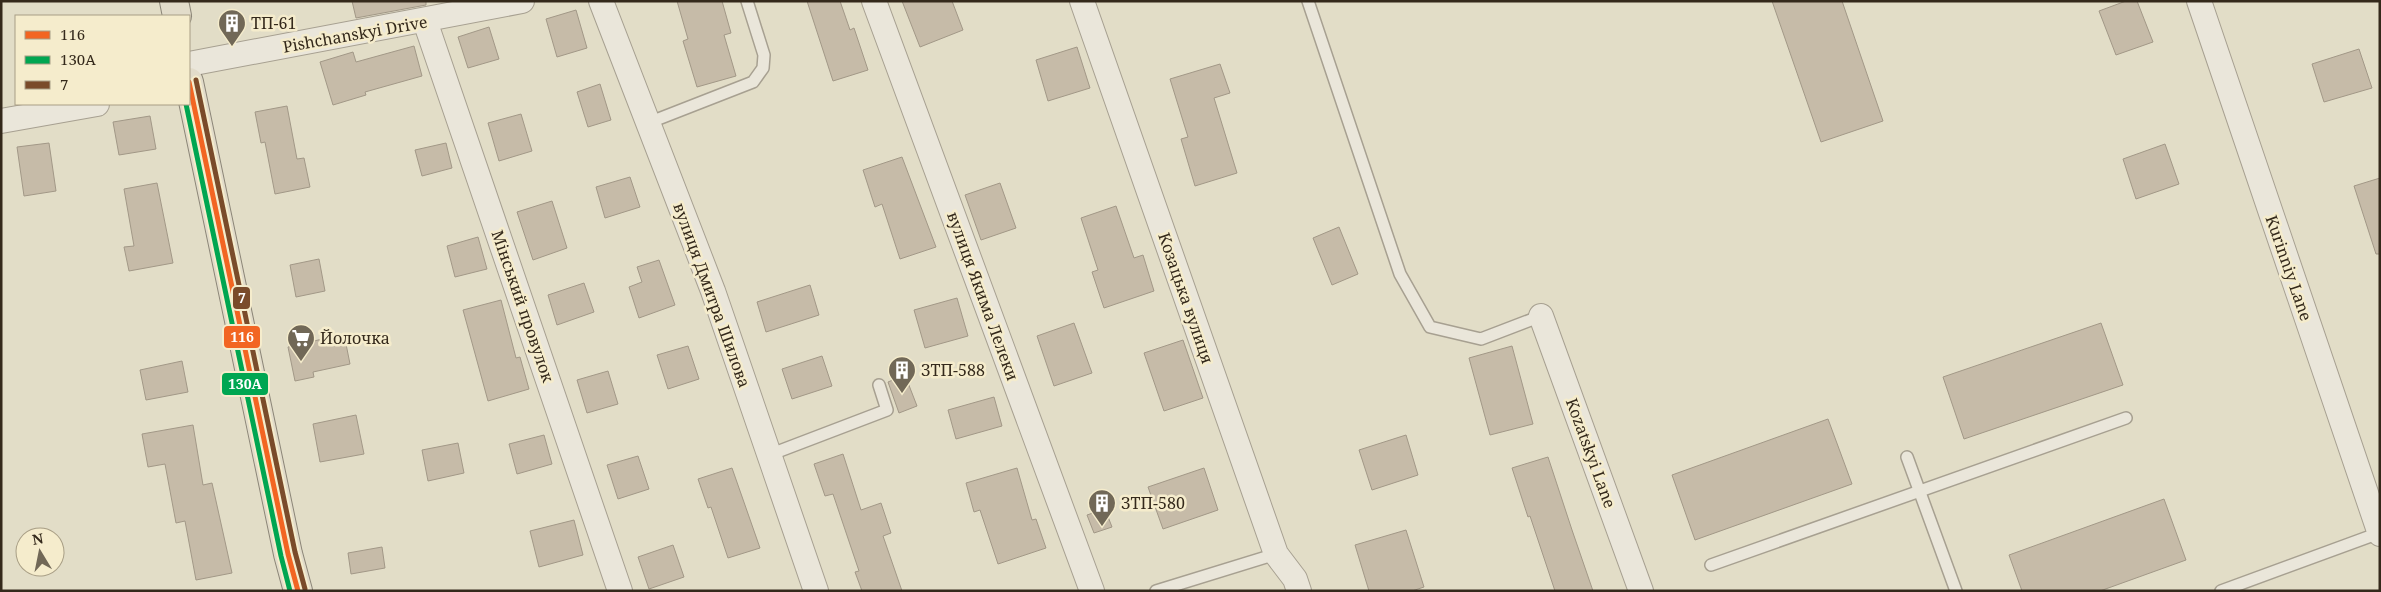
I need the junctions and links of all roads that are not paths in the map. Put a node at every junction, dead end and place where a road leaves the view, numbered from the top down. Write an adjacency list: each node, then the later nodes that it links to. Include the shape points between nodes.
1 (174, 1): 9 (main road)
2 (522, 1): 10 (street, Pishchanskyi Drive)
3 (601, 1): 15 (street, вулиця Дмитра Шилова)
4 (747, 1): 15 (lane, via 764,54 764,68 753,82)
5 (874, 1): 28 (street, вулиця Якима Лелеки)
6 (1082, 1): 23 (street, Козацька вулиця)
7 (1308, 1): 16 (lane, via 1400,274 1430,327 1481,339)
8 (2199, 1): 22 (street, Kurinniy Lane)
9 (177, 15)
10 (425, 21): 11 (street, Pishchanskyi Drive); 26 (street, Мінський провулок)
11 (190, 80)
12 (190, 85): 25 (main road)
13 (91, 105): 14 (street)
14 (1, 121)
15 (648, 123): 19 (street, вулиця Дмитра Шилова, via 713,291)
16 (1542, 316): 31 (street, Kozatskyi Lane)
17 (879, 385): 19 (lane, via 888,410)
18 (2126, 418): 21 (lane)
19 (769, 455): 27 (street, вулиця Дмитра Шилова)
20 (1907, 457): 21 (lane)
21 (1919, 492): 24 (lane); 32 (lane)
22 (2380, 534): 33 (lane)
23 (1276, 554): 29 (lane); 30 (street, Козацька вулиця)
24 (1711, 565)
25 (298, 591)
26 (620, 591)
27 (816, 591)
28 (1092, 591)
29 (1156, 591)
30 (1299, 591)
31 (1641, 591)
32 (1956, 591)
33 (2221, 591)

